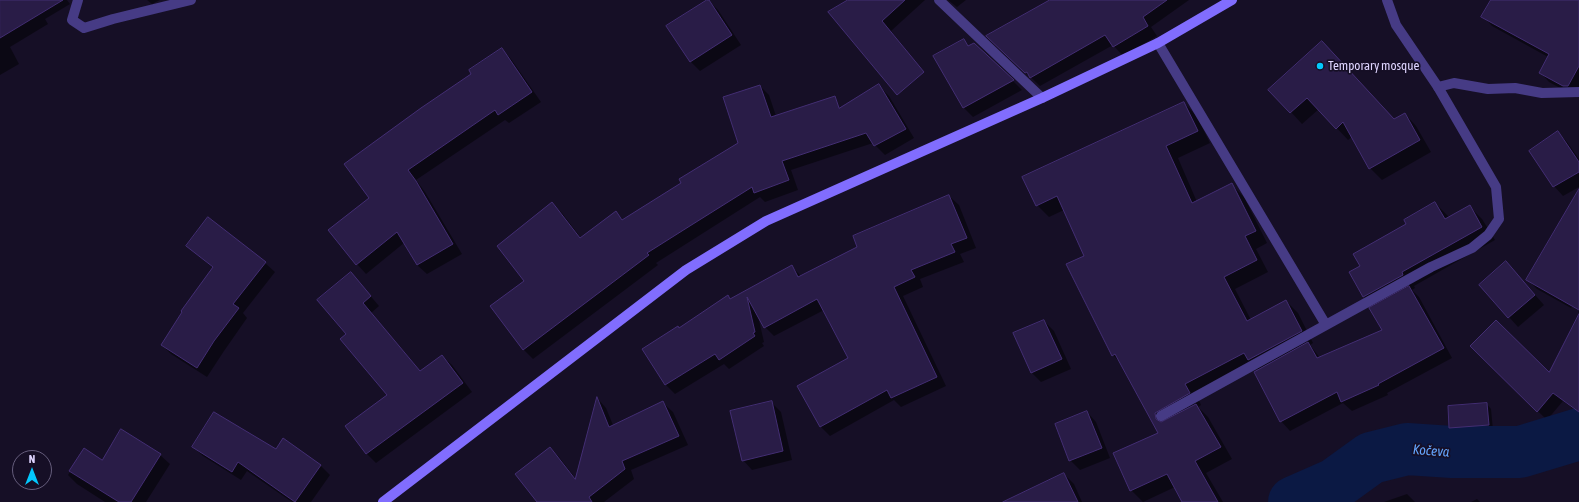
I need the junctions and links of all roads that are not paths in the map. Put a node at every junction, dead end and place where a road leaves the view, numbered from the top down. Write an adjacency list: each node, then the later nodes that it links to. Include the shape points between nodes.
1 (78, 0): 2 (street, via 72,20 84,28)
2 (191, 0)
3 (939, 0): 9 (street)
4 (1232, 0): 6 (main road)
5 (1387, 0): 7 (street, via 1396,25)
6 (1158, 43): 9 (main road); 10 (street)
7 (1438, 87): 8 (street, via 1454,83 1488,90 1515,88 1542,93); 10 (street, via 1496,187 1499,219 1488,235 1472,248 1431,267)
8 (1579, 92)
9 (1042, 98): 12 (main road, via 766,221 686,270)
10 (1326, 325): 11 (street)
11 (1160, 416)
12 (382, 502)

